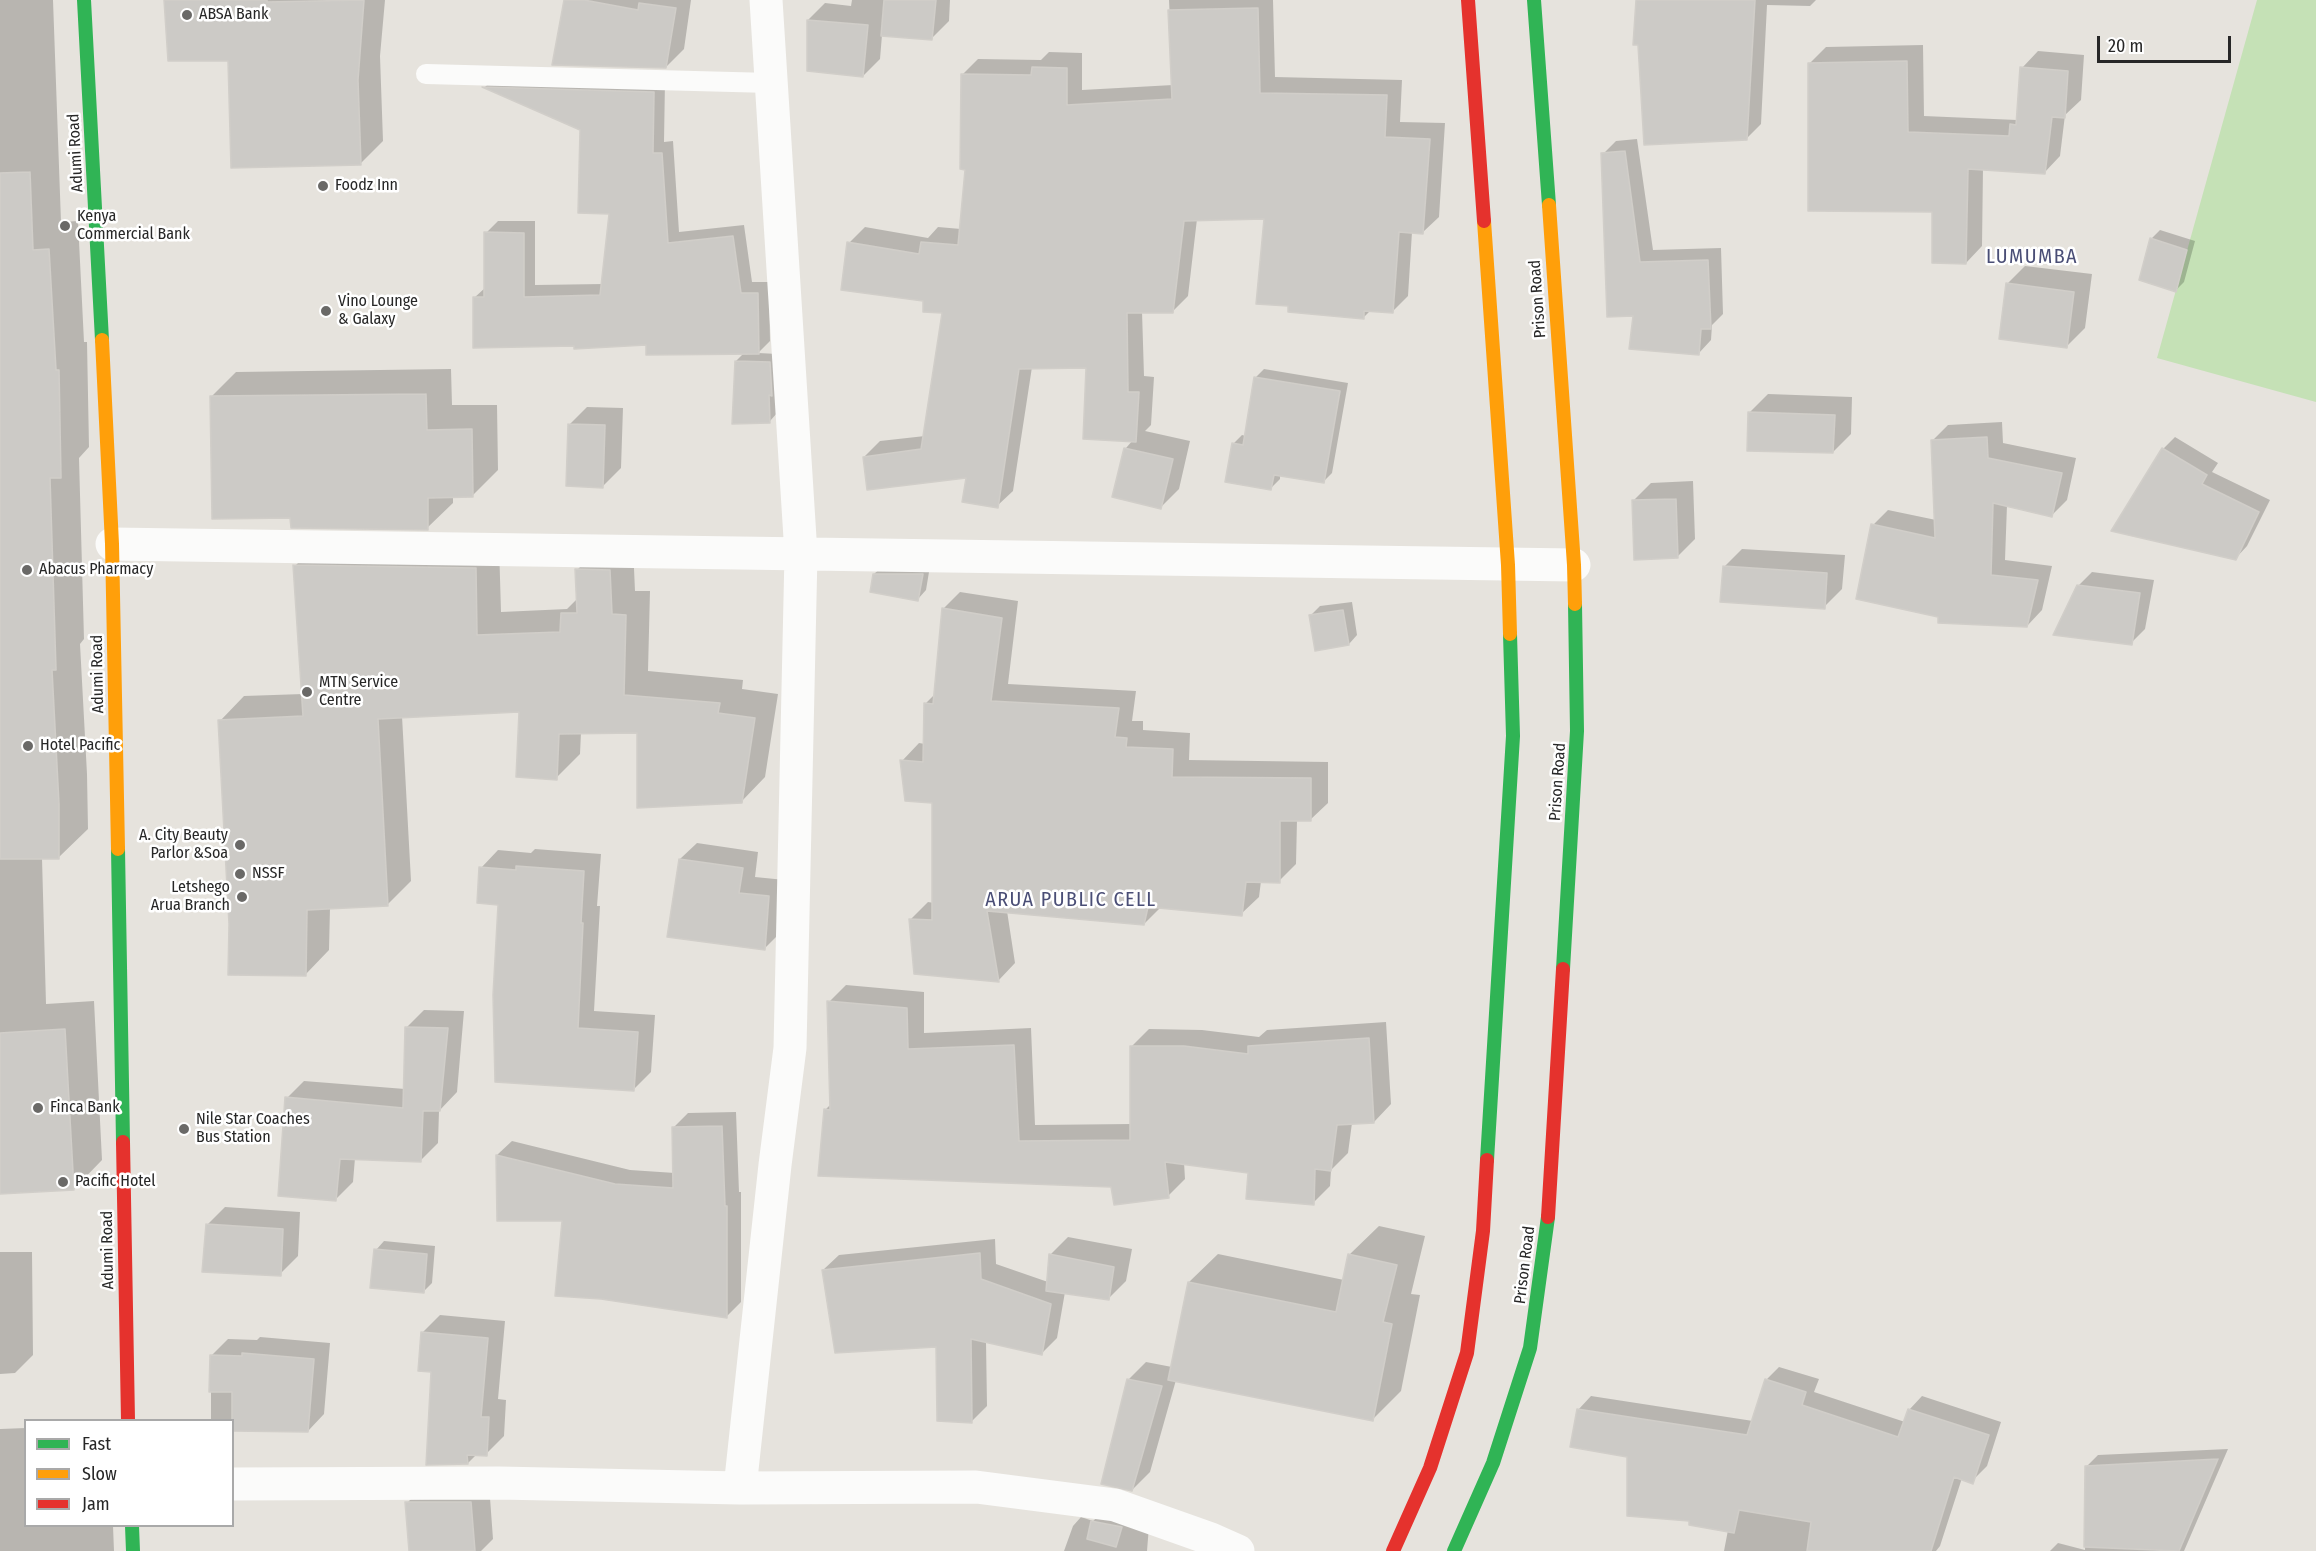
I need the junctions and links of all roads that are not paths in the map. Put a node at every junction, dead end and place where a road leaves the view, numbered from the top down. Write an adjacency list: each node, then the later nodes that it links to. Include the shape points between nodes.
1 (84, 0): 7 (street, Adumi Road)
2 (766, 0): 6 (street)
3 (1468, 0): 9 (street)
4 (1534, 0): 10 (street, Prison Road)
5 (426, 74): 6 (lane)
6 (771, 83): 8 (street)
7 (112, 544): 8 (street); 11 (street, Adumi Road)
8 (801, 554): 9 (street); 13 (street, via 790,1048)
9 (1508, 565): 10 (street); 17 (street, via 1513,736 1483,1231 1467,1353 1430,1468)
10 (1574, 565): 18 (street, Prison Road, via 1577,731 1547,1226 1530,1348 1493,1463)
11 (128, 1419)
12 (234, 1484): 13 (street, via 499,1483)
13 (740, 1488): 16 (street, via 976,1487 1115,1505)
14 (132, 1527): 15 (street)
15 (133, 1551)
16 (1238, 1551)
17 (1393, 1551)
18 (1454, 1551)

